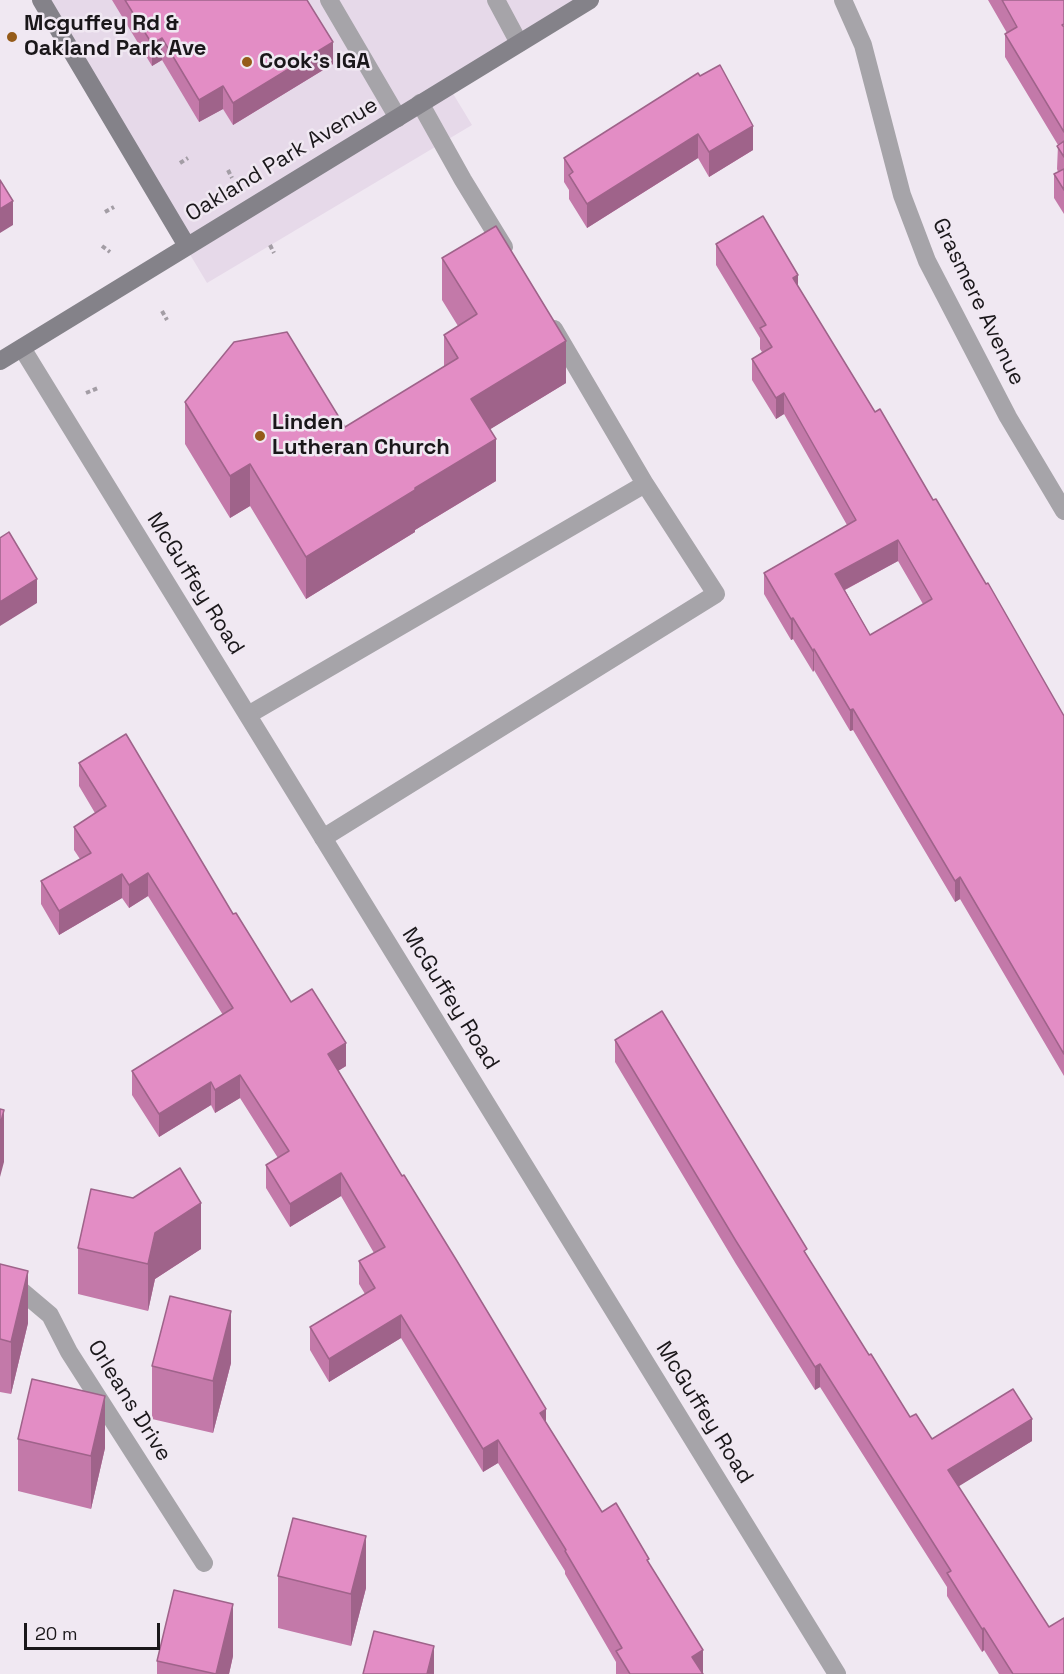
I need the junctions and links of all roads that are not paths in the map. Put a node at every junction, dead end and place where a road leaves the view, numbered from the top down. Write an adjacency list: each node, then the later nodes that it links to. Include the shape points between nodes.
1 (41, 0): 9 (main road)
2 (329, 0): 8 (street)
3 (496, 0): 6 (street)
4 (590, 0): 6 (main road, Oakland Park Avenue)
5 (843, 0): 15 (street, Grasmere Avenue, via 863,45 902,195 927,261 1008,417)
6 (519, 43): 7 (main road, Oakland Park Avenue)
7 (420, 104): 8 (main road, Oakland Park Avenue); 10 (street)
8 (398, 118): 9 (main road, Oakland Park Avenue)
9 (187, 246): 12 (main road, Oakland Park Avenue)
10 (512, 261)
11 (543, 311): 14 (street)
12 (22, 348): 13 (main road, Oakland Park Avenue); 16 (street, McGuffey Road)
13 (0, 362)
14 (645, 484): 16 (street); 17 (street, via 716,594)
15 (1064, 511)
16 (248, 715): 17 (street, McGuffey Road)
17 (323, 838): 20 (street, McGuffey Road)
18 (0, 1281): 19 (street, Orleans Drive, via 18,1288 50,1315 69,1352)
19 (204, 1563)
20 (837, 1674)

